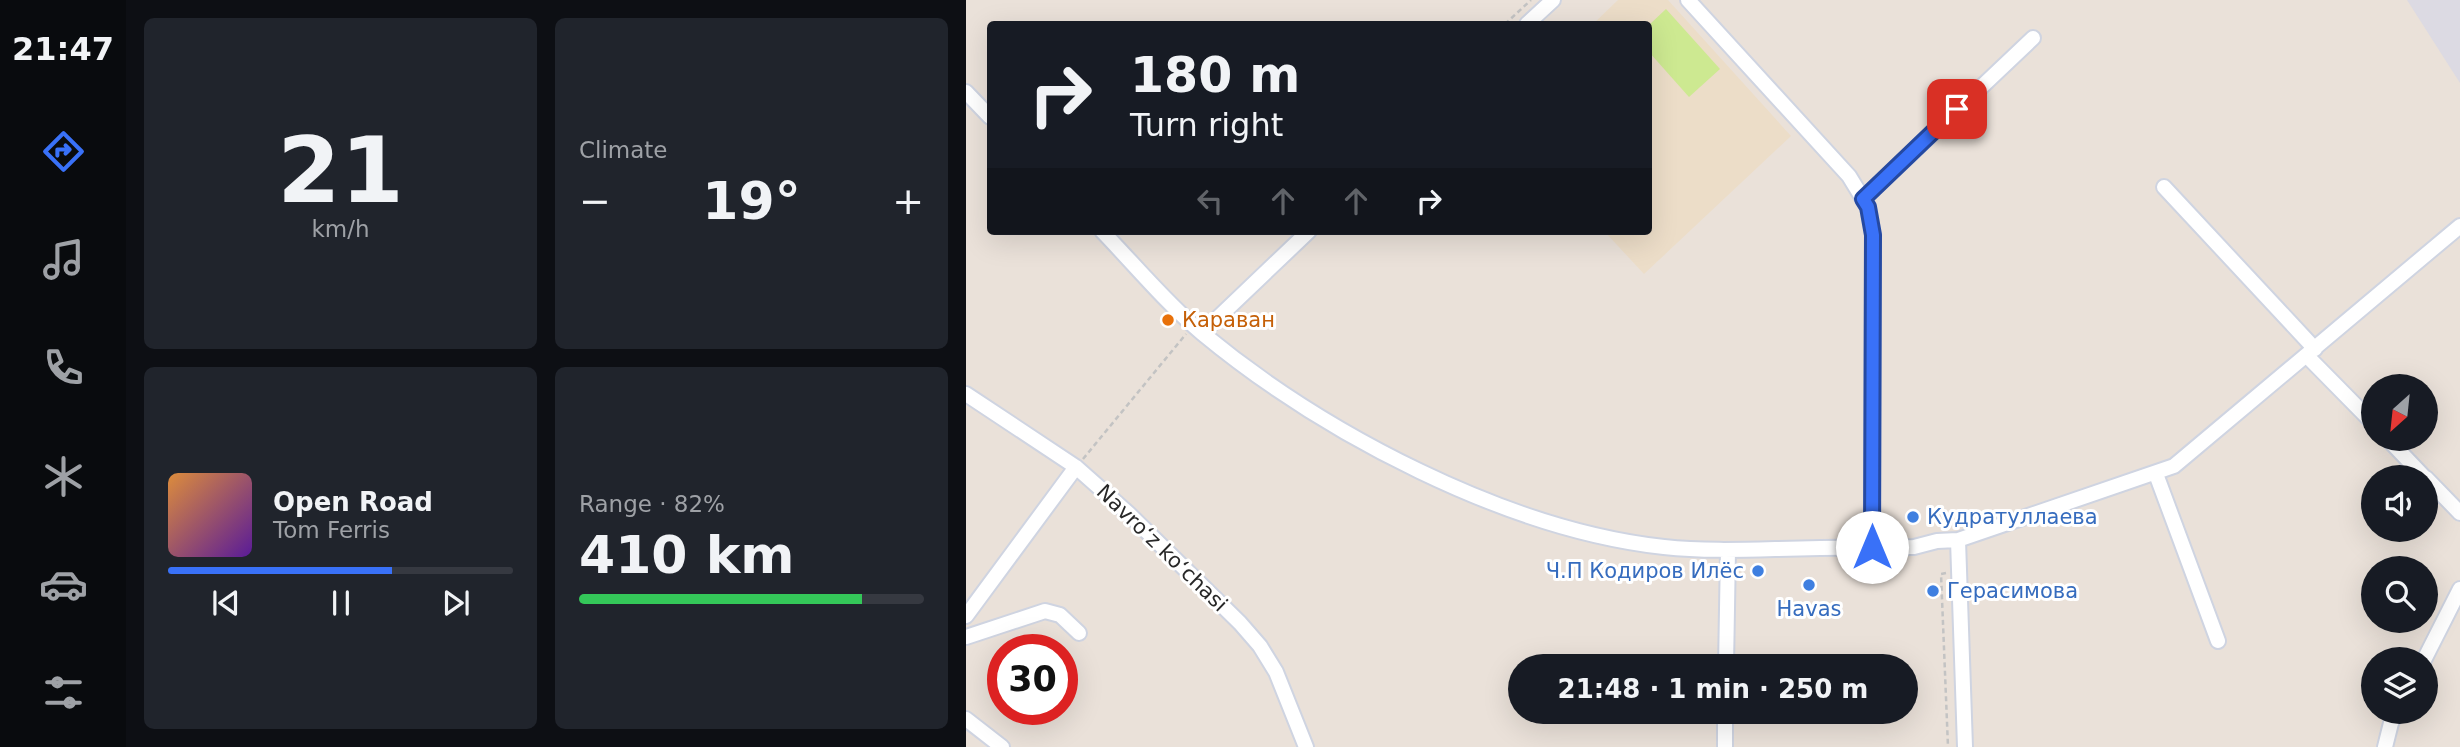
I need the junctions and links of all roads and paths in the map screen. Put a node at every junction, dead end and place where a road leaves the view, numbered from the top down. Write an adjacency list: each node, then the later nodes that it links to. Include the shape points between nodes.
1 (1553, 0): 3 (street)
2 (1688, 0): 8 (street, via 1849,176)
3 (1530, 21)
4 (2033, 38): 8 (street)
5 (966, 92): 6 (street)
6 (987, 114)
7 (2164, 187): 13 (street)
8 (1863, 199): 23 (street, via 1873,235)
9 (2460, 226): 13 (street)
10 (1106, 235): 12 (street)
11 (1305, 235): 12 (street)
12 (1198, 329): 18 (path); 24 (street, via 1279,390 1445,483 1597,535 1665,547)
13 (2311, 352): 15 (street); 19 (street, via 2174,466)
14 (966, 394): 18 (street, Navro‘z ko‘chasi)
15 (2361, 409)
16 (2400, 452): 17 (street)
17 (2413, 465)
18 (1076, 467): 27 (street); 37 (street, Navro‘z ko‘chasi, via 1260,646 1276,672)
19 (2156, 474): 22 (street); 30 (street)
20 (2438, 491): 21 (street)
21 (2460, 513)
22 (1958, 540): 23 (street); 25 (street)
23 (1872, 547): 24 (street)
24 (1728, 550): 32 (street)
25 (1960, 570): 39 (path, via 1941,573); 40 (street)
26 (2460, 589): 31 (street)
27 (966, 616)
28 (1079, 633): 29 (street, via 1060,615 1045,611)
29 (966, 637)
30 (2218, 640)
31 (2431, 647)
32 (1726, 654)
33 (966, 719): 36 (street)
34 (1725, 724): 38 (street)
35 (2391, 724): 41 (street)
36 (1002, 747)
37 (1306, 747)
38 (1725, 747)
39 (1948, 747)
40 (1965, 747)
41 (2385, 747)

